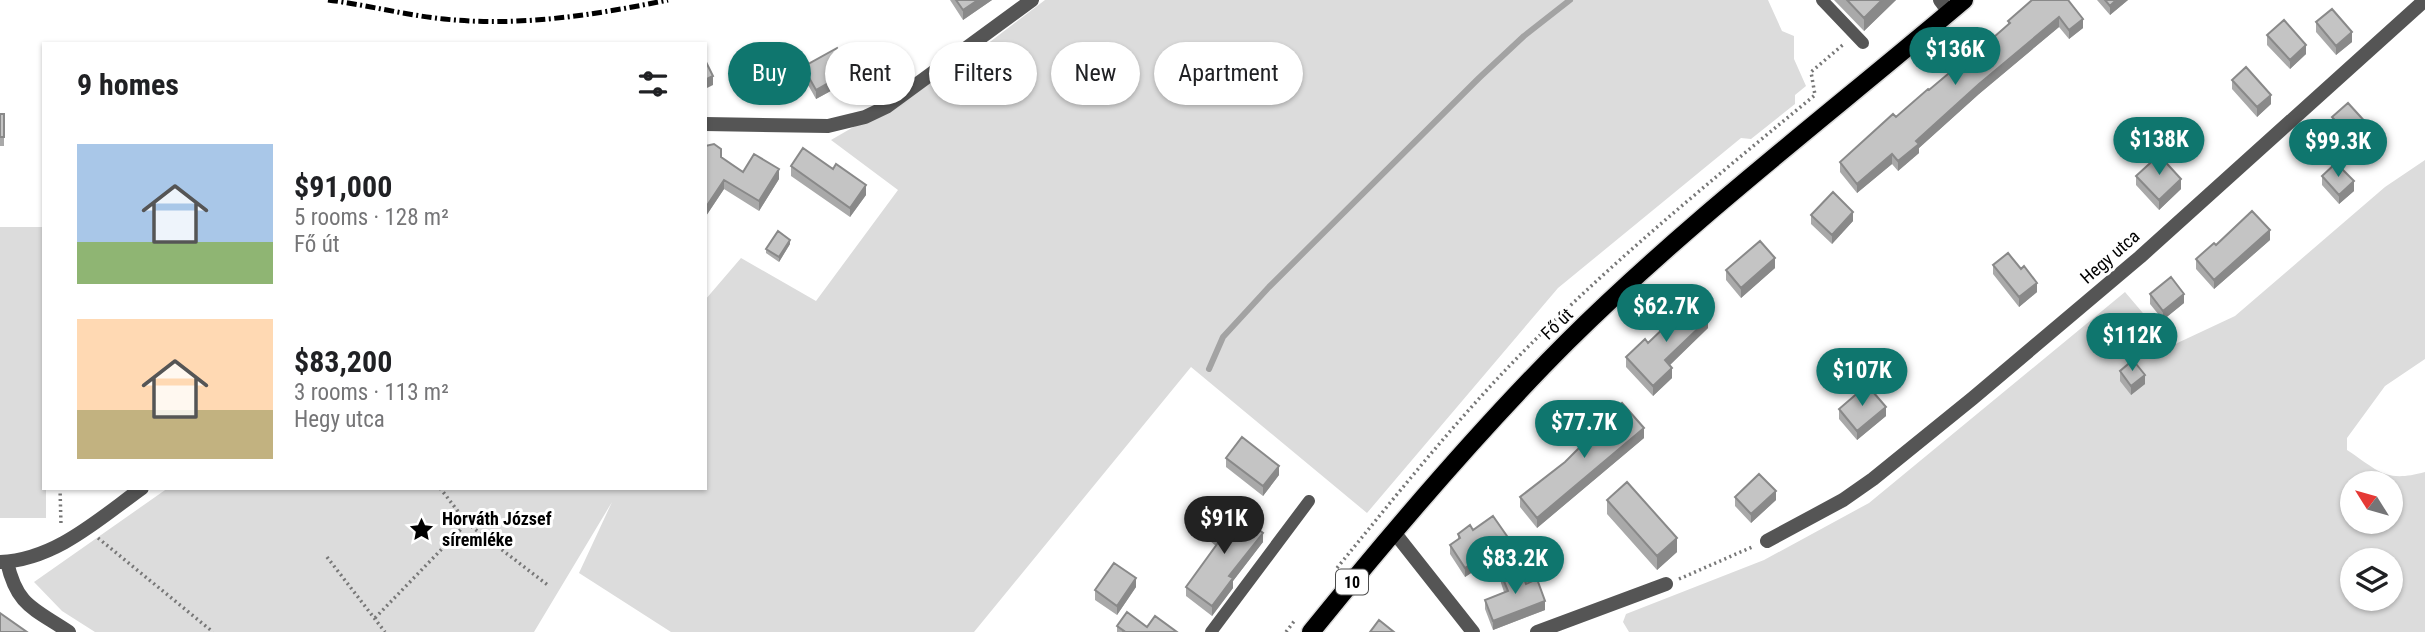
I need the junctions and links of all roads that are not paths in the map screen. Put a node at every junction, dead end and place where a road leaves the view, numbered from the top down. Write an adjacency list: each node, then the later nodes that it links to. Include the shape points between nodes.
1 (1032, 0): 7 (street, via 896,100 865,117 828,126)
2 (1822, 0): 6 (lane)
3 (1964, 0): 5 (main road, Fő út / 10)
4 (2425, 1): 11 (street, Hegy utca, via 2140,257 1973,398 1843,500)
5 (1945, 6): 10 (main road, Fő út / 10, via 1616,296 1514,397)
6 (1863, 43)
7 (707, 124)
8 (139, 490): 12 (street, via 61,545 35,557)
9 (1309, 501): 15 (lane)
10 (1394, 531): 16 (main road, Fő út / 10); 17 (street)
11 (1767, 541)
12 (3, 562): 14 (street, via 22,601)
13 (1666, 584): 18 (street)
14 (69, 632)
15 (1211, 632)
16 (1311, 632)
17 (1473, 632)
18 (1537, 632)

